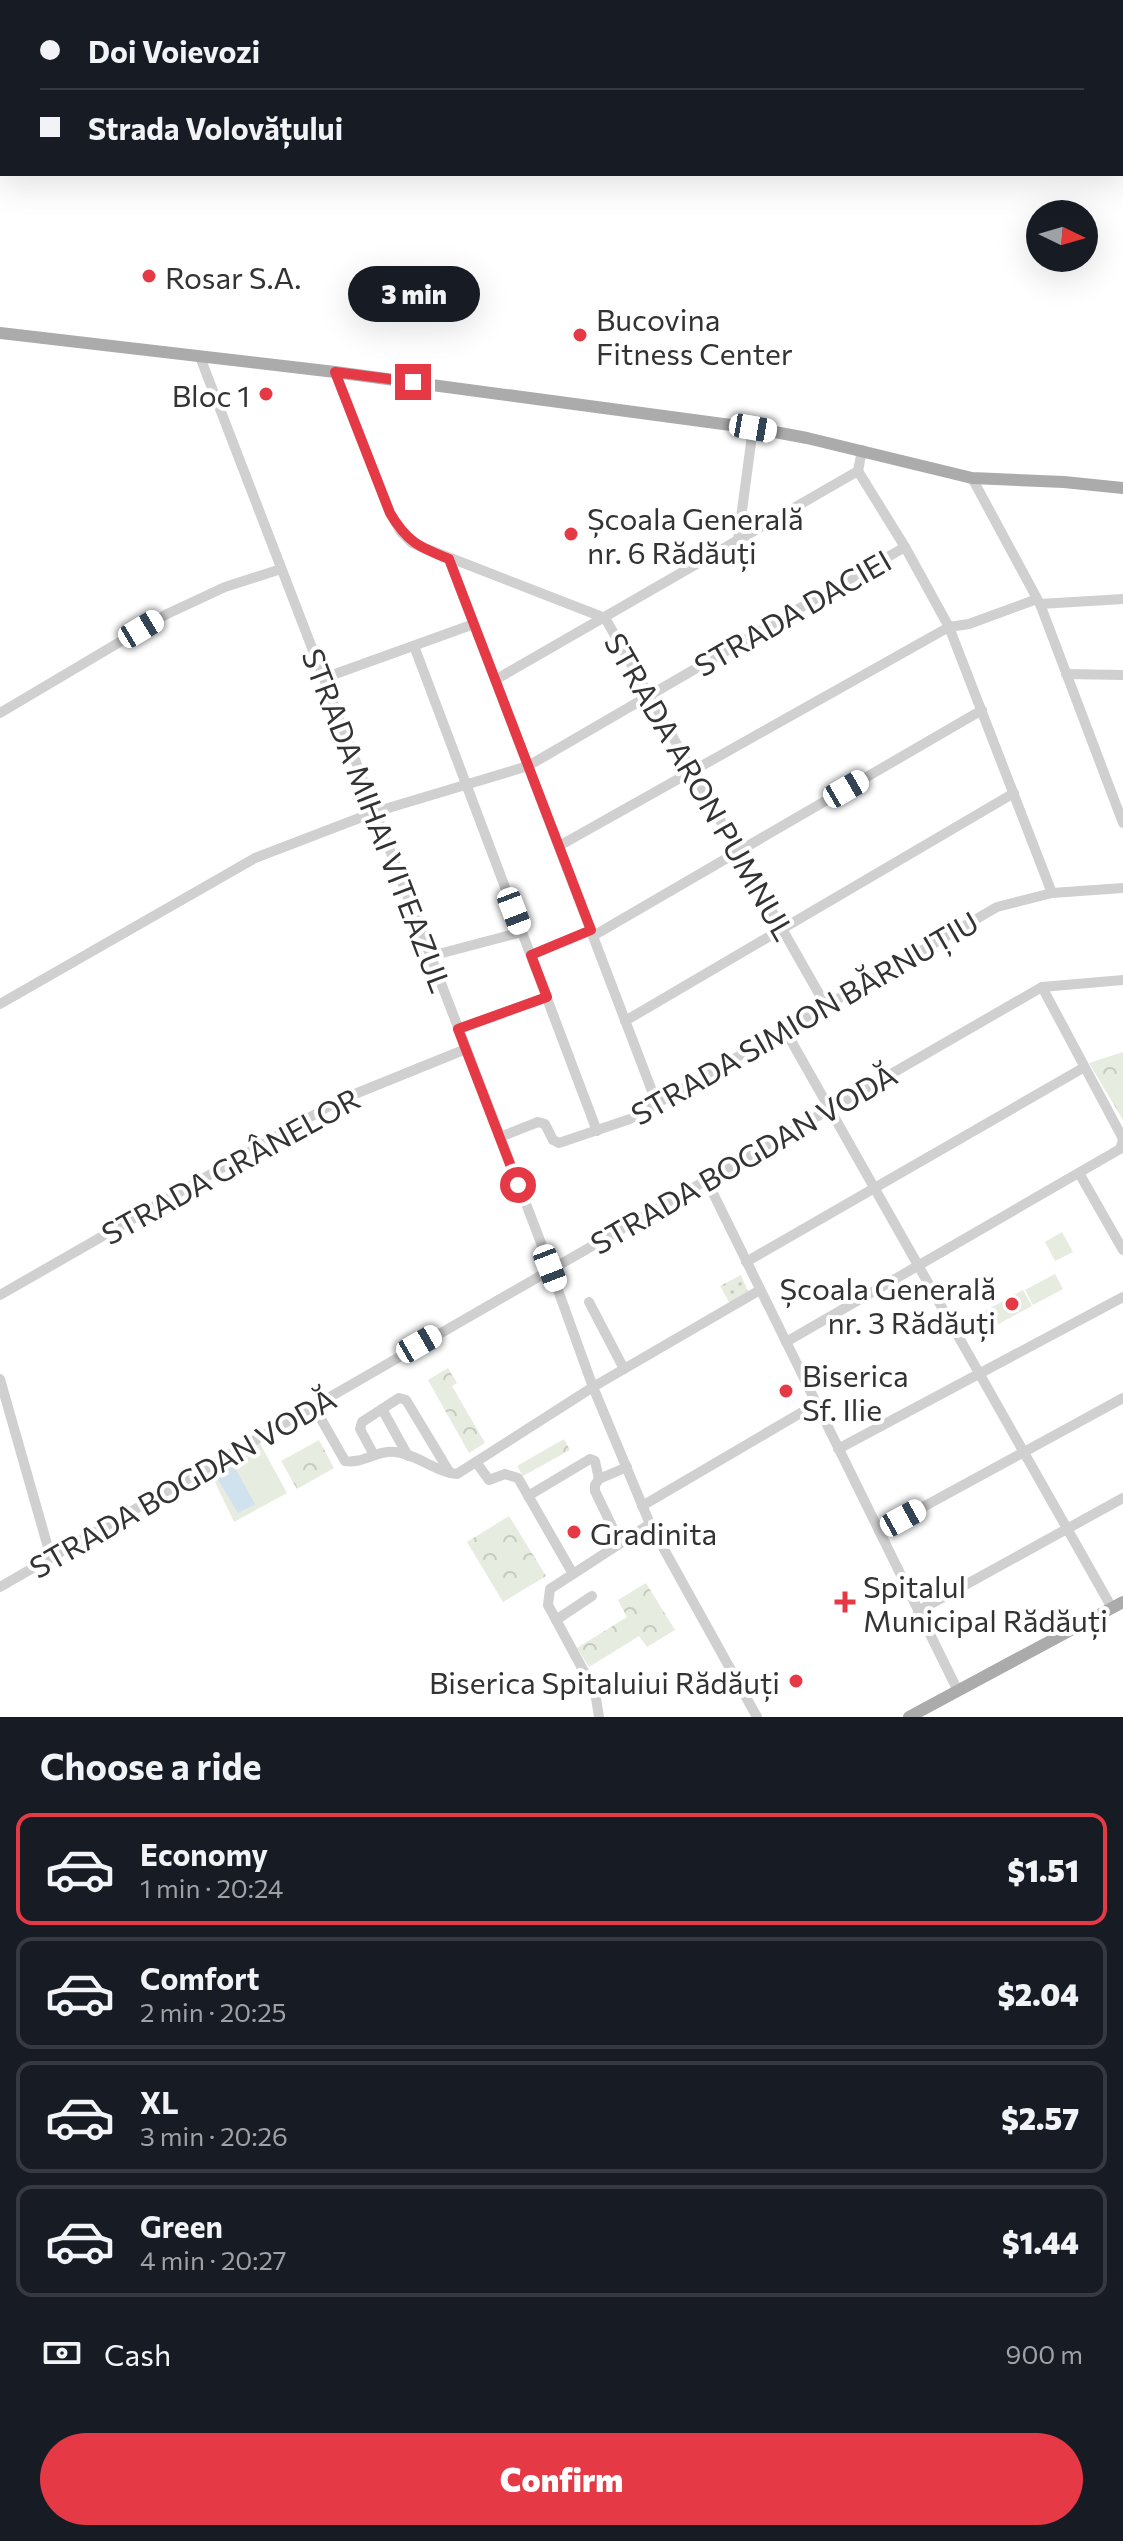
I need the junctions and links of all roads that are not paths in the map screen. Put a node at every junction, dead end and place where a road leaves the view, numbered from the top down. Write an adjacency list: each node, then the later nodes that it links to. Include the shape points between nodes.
1 (0, 333): 2 (main road)
2 (200, 357): 3 (main road); 12 (street, STRADA MIHAI VITEAZUL)
3 (335, 372): 4 (main road); 11 (street, STRADA ARON PUMNUL, via 401,532 412,543)
4 (753, 428): 5 (main road); 9 (street)
5 (862, 450): 6 (street); 7 (main road)
6 (858, 471): 9 (street); 10 (street)
7 (972, 478): 8 (main road); 14 (street)
8 (1123, 488)
9 (738, 540): 15 (street)
10 (905, 547): 17 (street); 23 (street, STRADA DACIEI)
11 (449, 559): 15 (street, STRADA ARON PUMNUL); 16 (street)
12 (281, 569): 21 (street, STRADA MIHAI VITEAZUL); 25 (street, via 167,614)
13 (1123, 599): 14 (street)
14 (1038, 602): 17 (street); 19 (street)
15 (605, 618): 22 (street); 23 (street, STRADA ARON PUMNUL)
16 (474, 624): 18 (street); 22 (street)
17 (949, 627): 24 (street); 27 (street)
18 (414, 646): 21 (street); 28 (street)
19 (1066, 674): 20 (street); 31 (street)
20 (1123, 675)
21 (324, 678): 30 (street, STRADA MIHAI VITEAZUL)
22 (495, 680): 26 (street)
23 (649, 696): 26 (street, STRADA DACIEI); 27 (street, STRADA ARON PUMNUL)
24 (982, 710): 29 (street); 33 (street)
25 (0, 713)
26 (528, 766): 28 (street, STRADA DACIEI); 32 (street)
27 (692, 770): 32 (street); 33 (street, STRADA ARON PUMNUL)
28 (466, 783): 30 (street, STRADA DACIEI); 37 (street)
29 (1014, 793): 35 (street); 36 (street)
30 (375, 812): 40 (street, STRADA MIHAI VITEAZUL); 44 (street, STRADA DACIEI, via 255,858)
31 (1123, 823)
32 (559, 846): 38 (street)
33 (738, 852): 36 (street, STRADA ARON PUMNUL); 38 (street)
34 (1123, 888): 35 (street, STRADA SIMION BĂRNUȚIU)
35 (1052, 893): 45 (street, STRADA SIMION BĂRNUȚIU, via 997,907)
36 (782, 929): 45 (street, STRADA ARON PUMNUL); 46 (street)
37 (522, 932): 39 (street); 40 (street)
38 (592, 933): 39 (street); 46 (street)
39 (531, 955): 43 (street)
40 (431, 956): 47 (street, STRADA MIHAI VITEAZUL)
41 (1123, 980): 42 (street, STRADA BOGDAN VODĂ)
42 (1042, 987): 50 (street); 52 (street, STRADA BOGDAN VODĂ)
43 (547, 997): 47 (street); 53 (street)
44 (0, 1004)
45 (826, 1006): 48 (street, STRADA SIMION BĂRNUȚIU)
46 (625, 1021): 51 (street)
47 (458, 1029): 49 (street, STRADA MIHAI VITEAZUL)
48 (785, 1030): 51 (street, STRADA SIMION BĂRNUȚIU); 52 (street)
49 (466, 1049): 54 (street, STRADA MIHAI VITEAZUL); 63 (street, STRADA GRÂNELOR, via 340,1100)
50 (1083, 1068): 55 (street, via 1123,1140 1120,1149); 57 (street)
51 (657, 1104): 53 (street, STRADA SIMION BĂRNUȚIU)
52 (829, 1109): 56 (street, STRADA BOGDAN VODĂ); 57 (street)
53 (597, 1131): 54 (street, STRADA SIMION BĂRNUȚIU, via 559,1143 538,1122)
54 (500, 1137): 61 (street, STRADA MIHAI VITEAZUL)
55 (1079, 1173): 58 (street); 60 (street)
56 (706, 1179): 59 (street); 61 (street, STRADA BOGDAN VODĂ)
57 (874, 1188): 59 (street); 60 (street)
58 (1123, 1250)
59 (746, 1262): 62 (street)
60 (918, 1266): 66 (street); 68 (street)
61 (550, 1268): 70 (street, STRADA MIHAI VITEAZUL); 73 (street, STRADA BOGDAN VODĂ)
62 (760, 1290): 66 (street); 67 (street)
63 (0, 1295)
64 (1123, 1297): 68 (street)
65 (589, 1302): 67 (street)
66 (786, 1342): 72 (street)
67 (624, 1369): 70 (street)
68 (979, 1372): 75 (street); 76 (street)
69 (0, 1379): 90 (street)
70 (593, 1387): 79 (street); 80 (street, STRADA MIHAI VITEAZUL)
71 (1123, 1398): 76 (street)
72 (816, 1404): 75 (street); 85 (street)
73 (313, 1405): 77 (street, via 345,1461 362,1462); 90 (street, STRADA BOGDAN VODĂ)
74 (382, 1409): 77 (street, via 360,1426); 78 (street); 81 (street, via 396,1398 406,1400)
75 (838, 1449): 88 (street)
76 (1024, 1452): 87 (street); 88 (street)
77 (374, 1455): 78 (street)
78 (408, 1456): 81 (street)
79 (476, 1462): 81 (street); 83 (street, via 489,1480 505,1474 518,1478)
80 (627, 1467): 82 (street); 85 (street, STRADA MIHAI VITEAZUL)
81 (450, 1473)
82 (599, 1479): 83 (street, via 590,1459); 89 (street, via 595,1491)
83 (528, 1496): 91 (street)
84 (1123, 1498): 87 (street)
85 (642, 1506): 86 (street, STRADA MIHAI VITEAZUL)
86 (650, 1524): 89 (street); 99 (street, STRADA MIHAI VITEAZUL)
87 (1067, 1529): 94 (street); 95 (street)
88 (879, 1531): 95 (street)
89 (620, 1543): 91 (street)
90 (51, 1558): 92 (street, STRADA BOGDAN VODĂ)
91 (573, 1574): 96 (street, via 547,1594)
92 (0, 1587)
93 (592, 1596): 96 (street)
94 (1118, 1605): 97 (main road)
95 (918, 1611): 97 (street)
96 (556, 1620): 98 (street, via 595,1692)
97 (958, 1691): 100 (main road)
98 (599, 1717)
99 (757, 1717)
100 (909, 1717)

